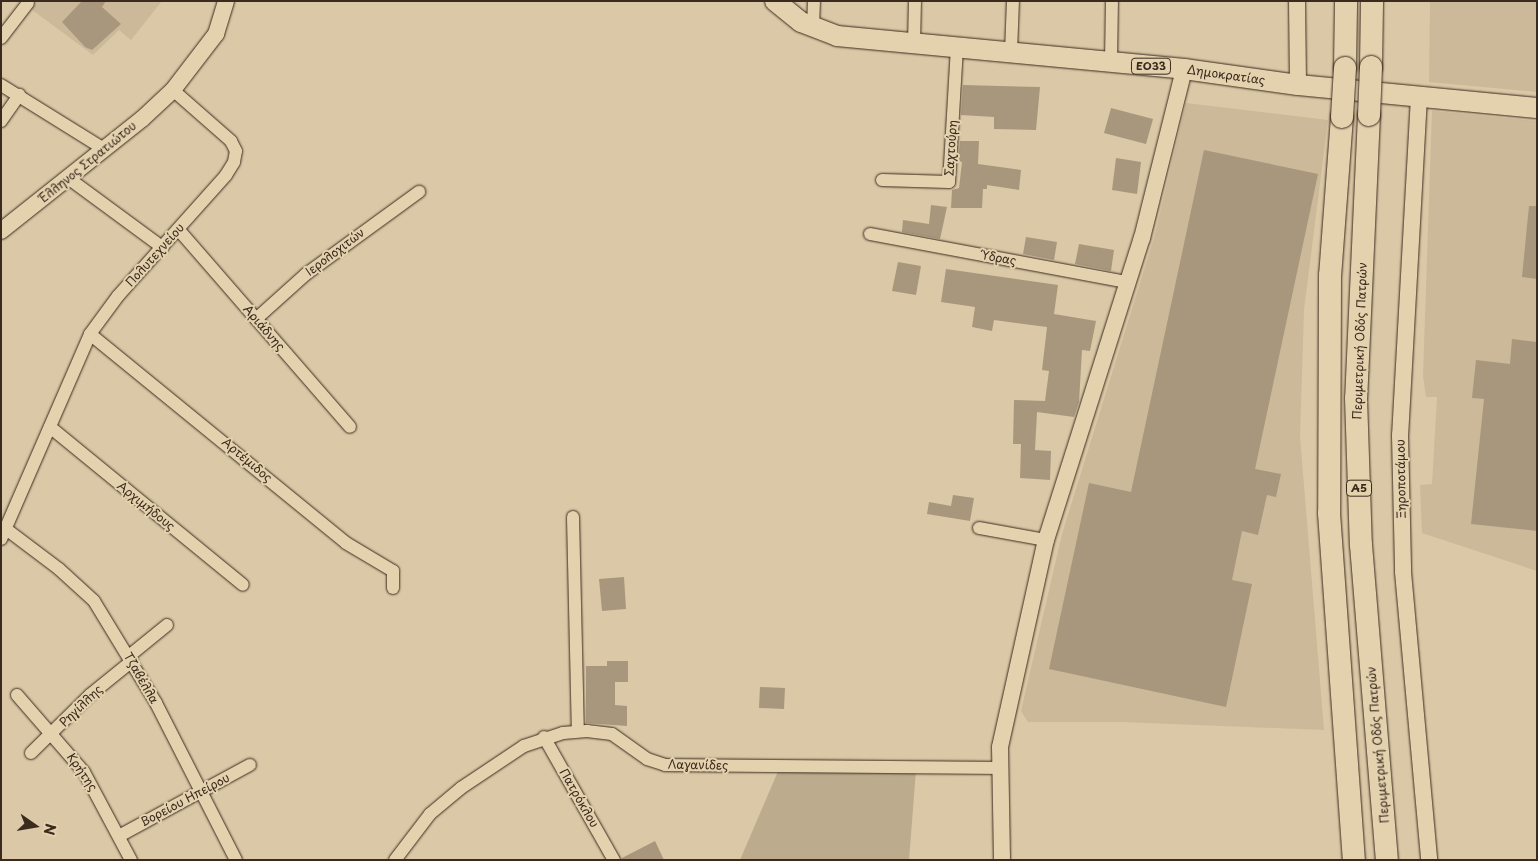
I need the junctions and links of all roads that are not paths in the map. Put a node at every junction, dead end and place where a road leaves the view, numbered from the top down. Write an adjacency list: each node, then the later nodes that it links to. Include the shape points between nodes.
1 (226, 1): 20 (street, via 216,34)
2 (775, 1): 11 (main road, Δημοκρατίας / ΕΟ33)
3 (814, 1): 11 (street)
4 (915, 1): 13 (street)
5 (1013, 1): 15 (street)
6 (1112, 1): 16 (street)
7 (1297, 1): 18 (street)
8 (1346, 1): 60 (highway, Α5, bridge, via 1345,68 1330,275 1329,513)
9 (1372, 1): 61 (highway, Περιμετρική Οδός Πατρών / Α5, bridge, via 1356,398 1361,545)
10 (28, 3): 12 (street)
11 (813, 28): 13 (main road, Δημοκρατίας / ΕΟ33, via 837,36)
12 (1, 38)
13 (914, 44): 14 (main road, Δημοκρατίας / ΕΟ33)
14 (957, 48): 15 (main road, Δημοκρατίας / ΕΟ33); 27 (street, Σαχτούρη, via 949,182)
15 (1012, 52): 16 (main road, Δημοκρατίας / ΕΟ33)
16 (1111, 62): 17 (main road, Δημοκρατίας / ΕΟ33)
17 (1184, 69): 18 (main road, Δημοκρατίας / ΕΟ33); 33 (street, via 1155,190)
18 (1298, 84): 22 (main road, Δημοκρατίας / ΕΟ33)
19 (1, 85): 21 (street)
20 (173, 90): 25 (street, Έλληνος Στρατιώτου); 29 (street, Πολυτεχνείου, via 228,137 236,154 226,175)
21 (19, 95): 24 (street); 25 (street)
22 (1419, 97): 23 (main road, Δημοκρατίας / ΕΟ33); 62 (street, Ξηροποτάμου, via 1400,435 1403,572)
23 (1537, 108)
24 (1, 121)
25 (104, 149): 26 (street, Έλληνος Στρατιώτου)
26 (68, 178): 30 (street, Έλληνος Στρατιώτου); 32 (street)
27 (882, 180)
28 (420, 192): 34 (street, Ιερολοχιτών, via 306,274)
29 (178, 229): 32 (street, Πολυτεχνείου); 34 (street, Αριάδνης)
30 (1, 231)
31 (870, 234): 33 (street, Ύδρας)
32 (162, 248): 35 (street, Πολυτεχνείου)
33 (1127, 282): 41 (street)
34 (256, 319): 37 (street, Αριάδνης)
35 (90, 334): 36 (street, Πολυτεχνείου); 43 (street, Αρτέμιδος, via 346,543 393,571)
36 (50, 427): 40 (street, Πολυτεχνείου); 42 (street, Αρχιμήδους)
37 (350, 427)
38 (573, 517): 47 (street)
39 (979, 528): 41 (street)
40 (4, 534): 45 (street, Τζαβέλλα, via 89,595)
41 (1046, 540): 52 (street, via 1003,730)
42 (243, 585)
43 (393, 588)
44 (167, 625): 45 (street, Ρηγίλλης)
45 (131, 659): 48 (street, Ρηγίλλης, via 90,694); 53 (street, Τζαβέλλα)
46 (17, 695): 48 (street, Κρήτης)
47 (578, 732): 49 (street, Λαγανίδες); 52 (street, Λαγανίδες, via 612,734 647,759 665,765)
48 (53, 733): 50 (street, Ρηγίλλης); 54 (street, Κρήτης, via 95,788)
49 (544, 737): 57 (street, Λαγανίδες, via 490,767 447,799 430,814); 58 (street, Πατρόκλου)
50 (31, 753)
51 (250, 765): 53 (street, Βορείου Ηπείρου)
52 (998, 768): 59 (street)
53 (202, 791): 54 (street, Βορείου Ηπείρου); 56 (street, Τζαβέλλα)
54 (119, 836): 55 (street, Κρήτης)
55 (131, 860)
56 (236, 860)
57 (395, 860)
58 (614, 860)
59 (1002, 860)
60 (1354, 860)
61 (1387, 860)
62 (1429, 860)

